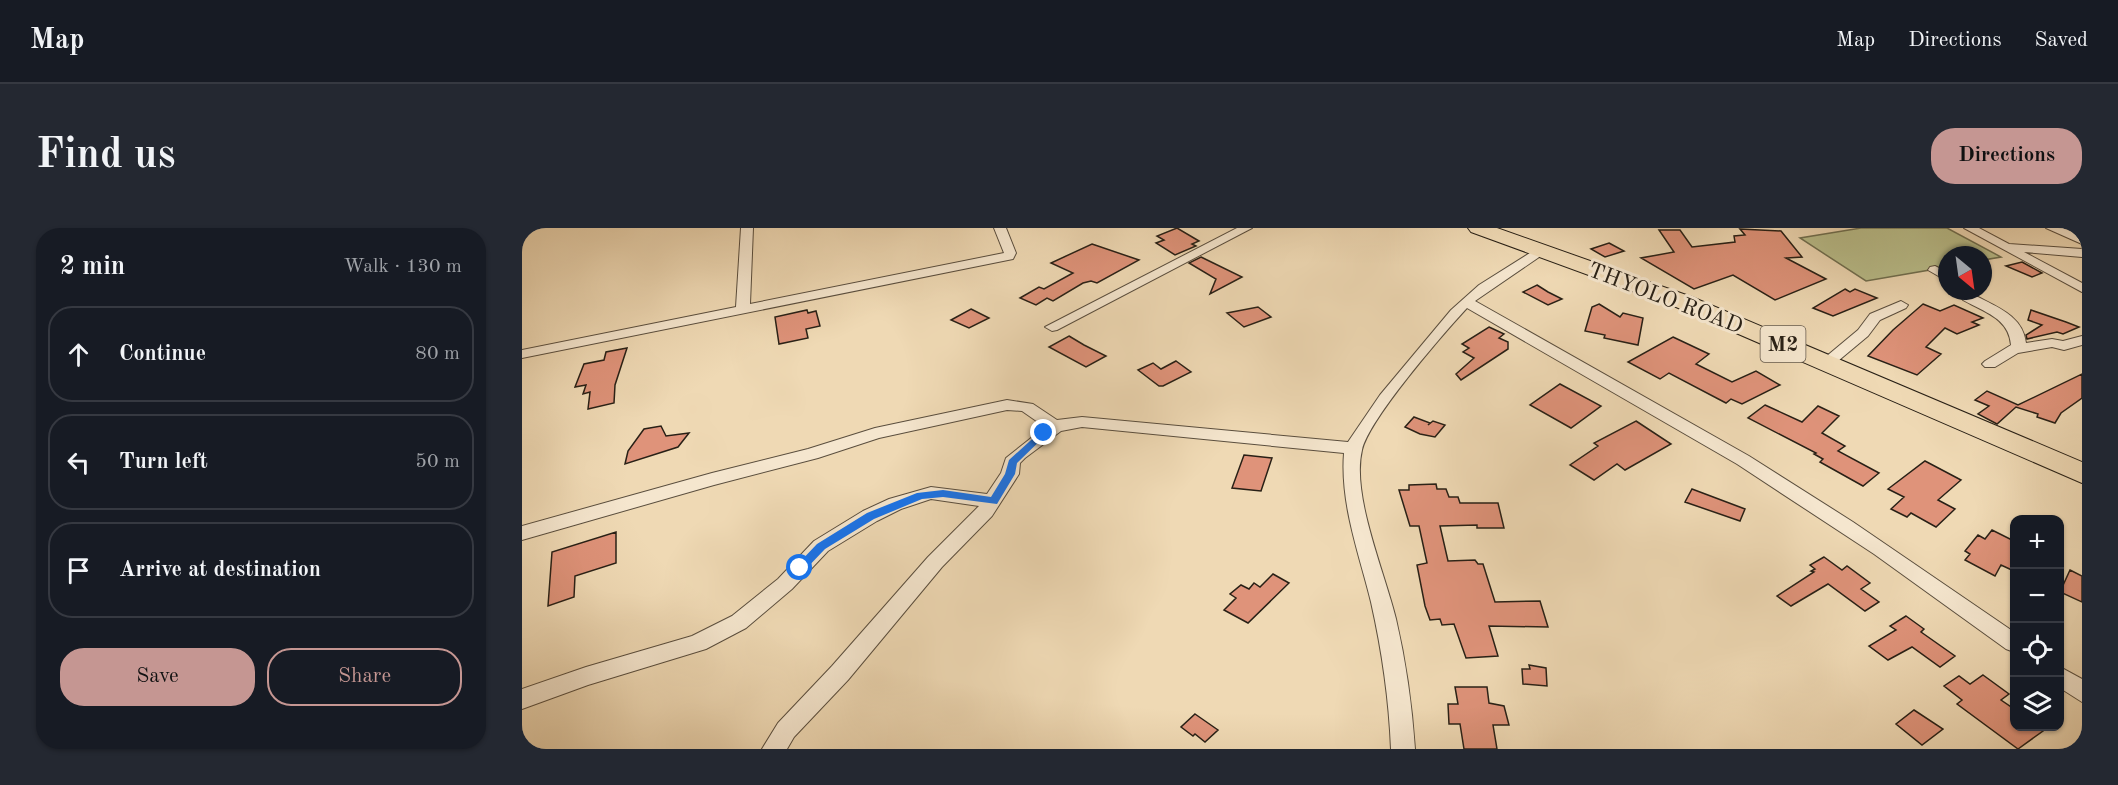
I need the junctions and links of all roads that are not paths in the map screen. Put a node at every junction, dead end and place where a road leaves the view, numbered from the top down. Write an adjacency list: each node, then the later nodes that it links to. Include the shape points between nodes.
1 (747, 228): 15 (street)
2 (1000, 228): 15 (street, via 1008,256)
3 (1246, 228): 16 (street)
4 (1970, 228): 8 (street)
5 (2052, 228): 7 (street)
6 (1488, 229): 9 (highway, THYOLO ROAD / M2)
7 (2082, 240)
8 (2005, 246): 10 (street); 11 (street)
9 (1541, 250): 13 (street); 20 (highway, THYOLO ROAD / M2, via 1674,298)
10 (2082, 253)
11 (2082, 288)
12 (1974, 300): 18 (street, via 2011,320)
13 (1466, 302): 23 (street, via 1405,374); 27 (street, via 1745,461)
14 (1902, 305): 20 (street, via 1875,317 1863,333)
15 (743, 310): 19 (street)
16 (1052, 327)
17 (2082, 340): 18 (street, via 2064,346 2052,343)
18 (2019, 348): 21 (street)
19 (522, 354)
20 (1827, 363): 24 (highway, THYOLO ROAD / M2)
21 (1990, 364)
22 (1055, 426): 23 (street, via 1082,422); 25 (street, via 1012,462 1010,474); 26 (street, via 1037,410 1021,404 1007,405 875,433 812,454)
23 (1353, 448): 32 (street, via 1358,519 1394,656)
24 (2082, 473)
25 (993, 501): 30 (street, via 931,493 895,504 821,546 785,584 739,622 698,642); 31 (street, via 786,730)
26 (522, 533)
27 (2010, 640)
28 (2061, 677): 29 (street)
29 (2082, 692)
30 (522, 699)
31 (774, 749)
32 (1403, 749)

